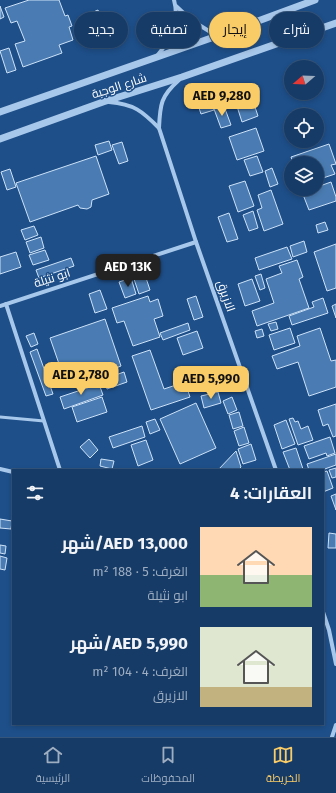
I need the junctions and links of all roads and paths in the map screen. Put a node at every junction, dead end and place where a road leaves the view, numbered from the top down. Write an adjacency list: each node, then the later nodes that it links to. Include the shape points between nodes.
1 (174, 0): 3 (street)
2 (315, 0): 4 (street, شارع الوجبة)
3 (176, 6): 6 (street, via 191,20); 8 (street, via 173,33)
4 (261, 20)
5 (336, 23): 9 (street, شارع الوجبة)
6 (209, 31)
7 (209, 39): 8 (street, شارع الوجبة)
8 (155, 58): 11 (street, شارع الوجبة)
9 (182, 77): 10 (street, شارع الوجبة); 12 (street, الازيرق, via 168,90 160,108)
10 (103, 102): 12 (street, الازيرق, via 125,103 144,112); 13 (street, شارع الوجبة)
11 (0, 112)
12 (159, 128): 14 (street, الازيرق)
13 (0, 139)
14 (196, 242): 15 (street, ابو نثيلة); 21 (street, الازيرق)
15 (6, 304): 16 (street, ابو نثيلة); 18 (street)
16 (0, 306)
17 (0, 417): 18 (lane)
18 (44, 421): 20 (street)
19 (0, 469): 22 (street)
20 (60, 469)
21 (276, 469)
22 (12, 472)
23 (324, 615): 24 (street)
24 (336, 664)
25 (336, 725): 26 (street)
26 (332, 737)

